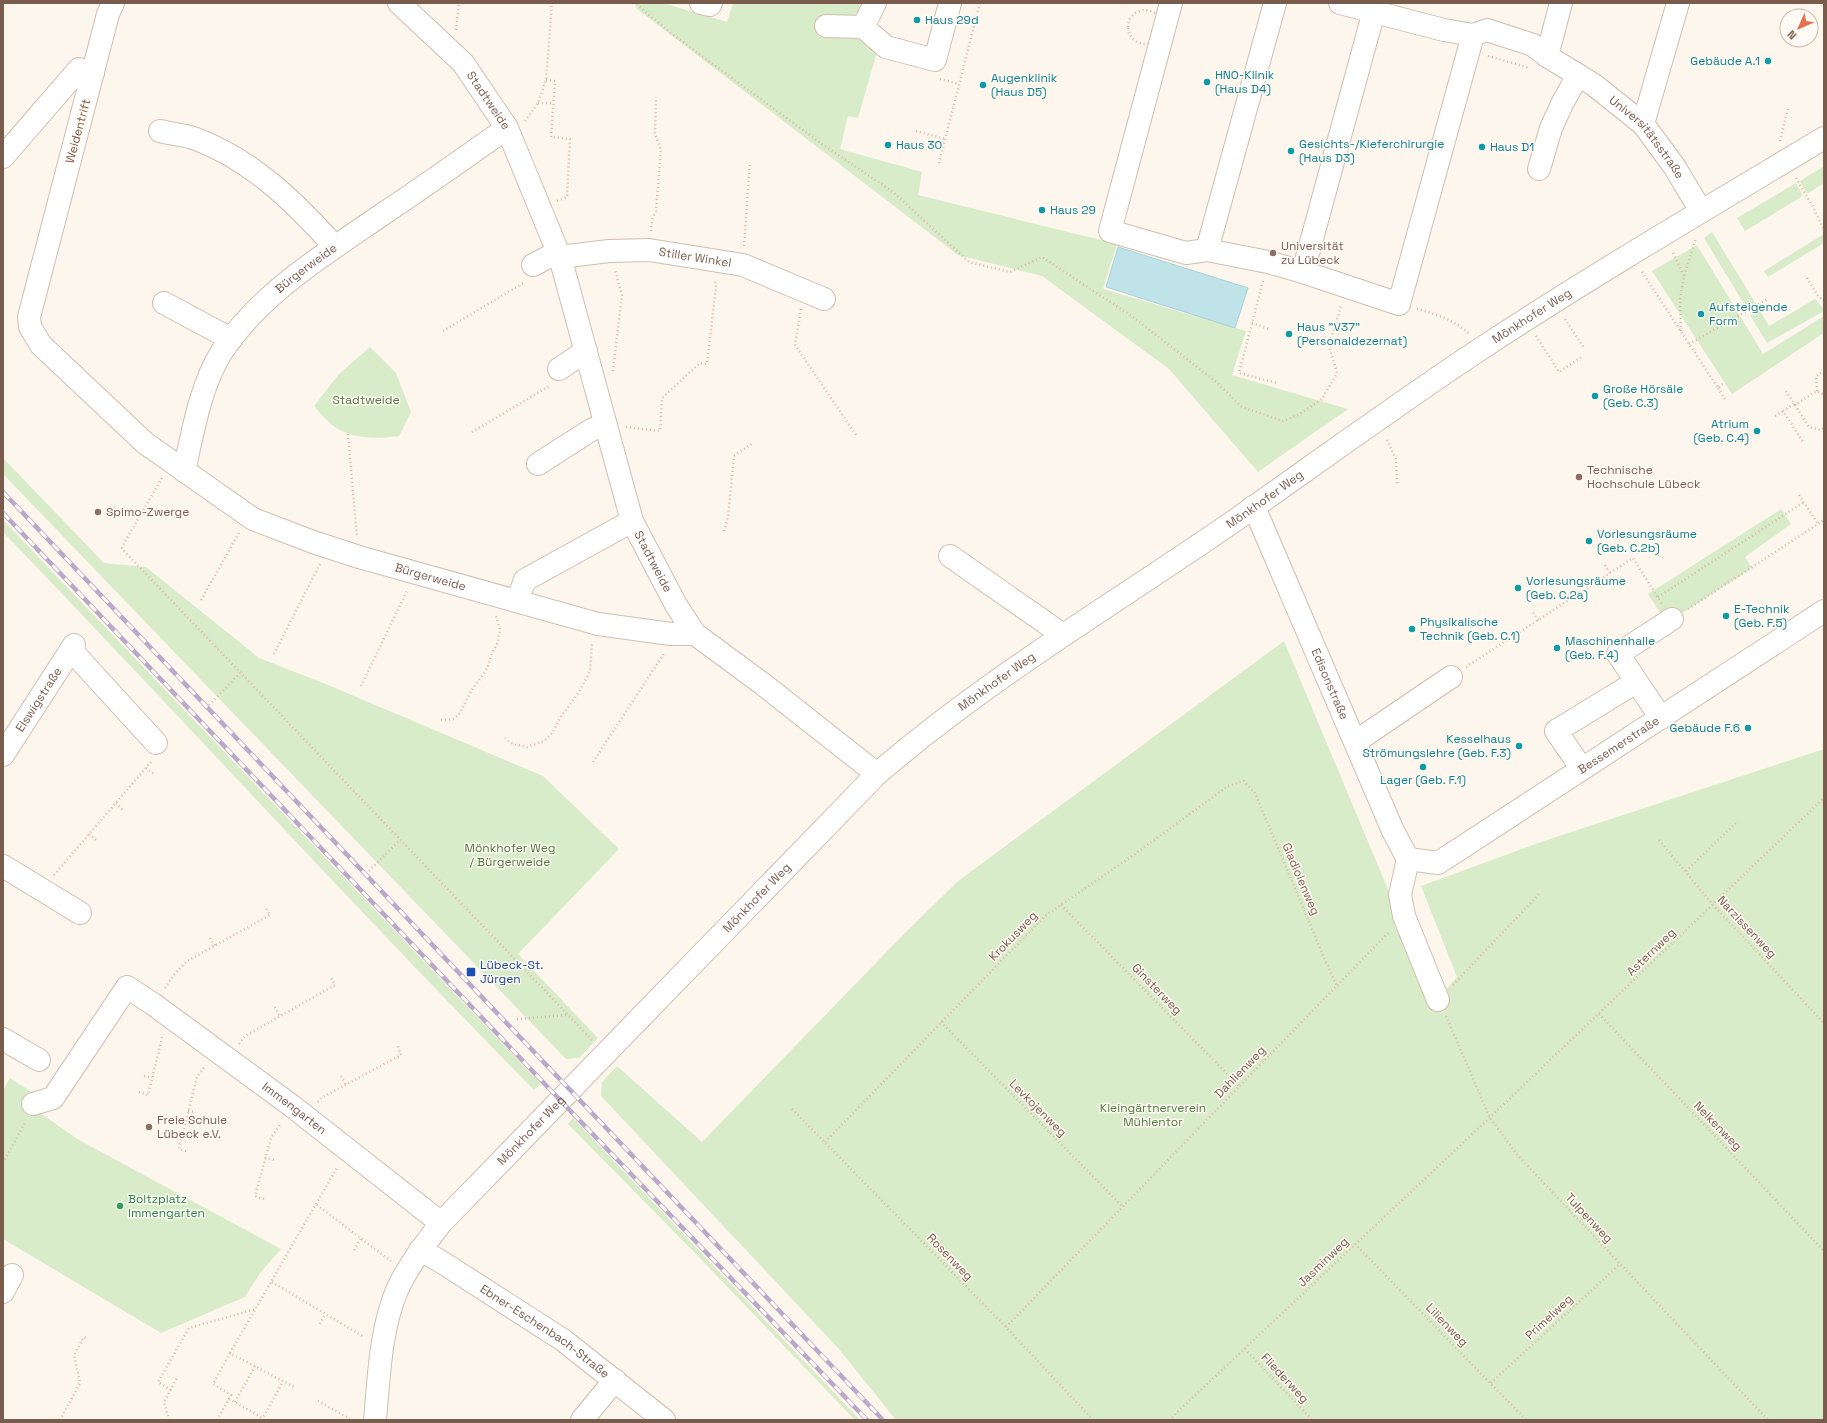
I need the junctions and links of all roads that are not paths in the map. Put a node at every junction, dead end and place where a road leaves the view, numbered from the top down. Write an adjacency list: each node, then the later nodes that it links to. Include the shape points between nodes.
1 (113, 3): 17 (street, Weidentrift)
2 (398, 3): 21 (street, Stadtweide, via 463,63)
3 (701, 3): 4 (street)
4 (711, 3)
5 (875, 3): 14 (street)
6 (950, 3): 14 (street, via 934,60 886,47)
7 (1170, 3): 27 (street, via 1110,231 1186,253)
8 (1275, 3): 27 (street)
9 (1340, 3): 12 (street, Universitätsstraße)
10 (1561, 3): 16 (street)
11 (1678, 3): 19 (street)
12 (1374, 11): 15 (street, Universitätsstraße, via 1444,30); 30 (street)
13 (826, 26): 14 (street)
14 (863, 27)
15 (1471, 43): 16 (street, Universitätsstraße, via 1487,30 1533,45); 30 (street, via 1399,304)
16 (1542, 63): 18 (street, Universitätsstraße)
17 (93, 73): 23 (street, via 79,69); 29 (street, Weidentrift)
18 (1578, 75): 19 (street, Universitätsstraße); 24 (street, via 1551,128)
19 (1643, 124): 25 (street, Universitätsstraße, via 1674,166)
20 (160, 131): 26 (street, via 195,139 244,163 274,185)
21 (509, 131): 26 (street, Bürgerweide); 28 (street, Stadtweide)
22 (1824, 138): 25 (street, Mönkhofer Weg)
23 (3, 157)
24 (1539, 169)
25 (1701, 211): 40 (street, Mönkhofer Weg, via 1481,349)
26 (335, 247): 34 (street, Bürgerweide, via 280,288)
27 (1207, 250): 30 (street)
28 (559, 254): 31 (street); 32 (street, Stiller Winkel, via 649,250 744,265); 35 (street, Stadtweide)
29 (44, 259): 39 (street, Bürgerweide, via 29,317 34,335 41,345 145,443)
30 (1303, 272)
31 (530, 273)
32 (824, 299)
33 (164, 303): 34 (street)
34 (231, 339): 39 (street, Bürgerweide, via 220,354 202,395)
35 (586, 351): 36 (street); 37 (street, Stadtweide)
36 (558, 375)
37 (605, 424): 38 (street, via 591,430); 41 (street, Stadtweide)
38 (538, 464)
39 (177, 466): 43 (street, Bürgerweide, via 248,516 359,557)
40 (1253, 507): 47 (street, Mönkhofer Weg); 51 (street, Edisonstraße)
41 (632, 521): 43 (street, via 525,580); 46 (street, Stadtweide, via 676,605)
42 (950, 556): 47 (street)
43 (509, 599): 46 (street, Bürgerweide, via 598,624 671,634)
44 (1824, 611): 50 (street, Bessemerstraße)
45 (1672, 619): 49 (street, via 1618,654)
46 (695, 634): 55 (street, Stadtweide)
47 (1063, 635): 55 (street, Mönkhofer Weg, via 926,732)
48 (1451, 677): 51 (street)
49 (1636, 682): 50 (street); 54 (street, via 1556,731)
50 (1661, 718): 54 (street, Bessemerstraße)
51 (1355, 742): 56 (street, Edisonstraße, via 1393,831)
52 (156, 743): 53 (street, Elswigstraße, via 72,648)
53 (3, 755)
54 (1582, 769): 56 (street, Bessemerstraße, via 1438,863)
55 (877, 774): 63 (street, Mönkhofer Weg)
56 (1408, 859): 59 (street, via 1400,895 1404,916)
57 (3, 866): 58 (street)
58 (80, 913)
59 (1438, 1000)
60 (3, 1038): 61 (street)
61 (39, 1060)
62 (33, 1104): 63 (street, Immengarten, via 53,1098 127,987 299,1111)
63 (441, 1223): 64 (street, Mönkhofer Weg)
64 (420, 1250): 65 (street, Ebner-Eschenbach-Straße, via 563,1340); 66 (street, Mönkhofer Weg, via 398,1290 384,1334)
65 (615, 1380): 67 (street); 68 (street, Ebner-Eschenbach-Straße)
66 (375, 1420)
67 (582, 1420)
68 (664, 1420)

